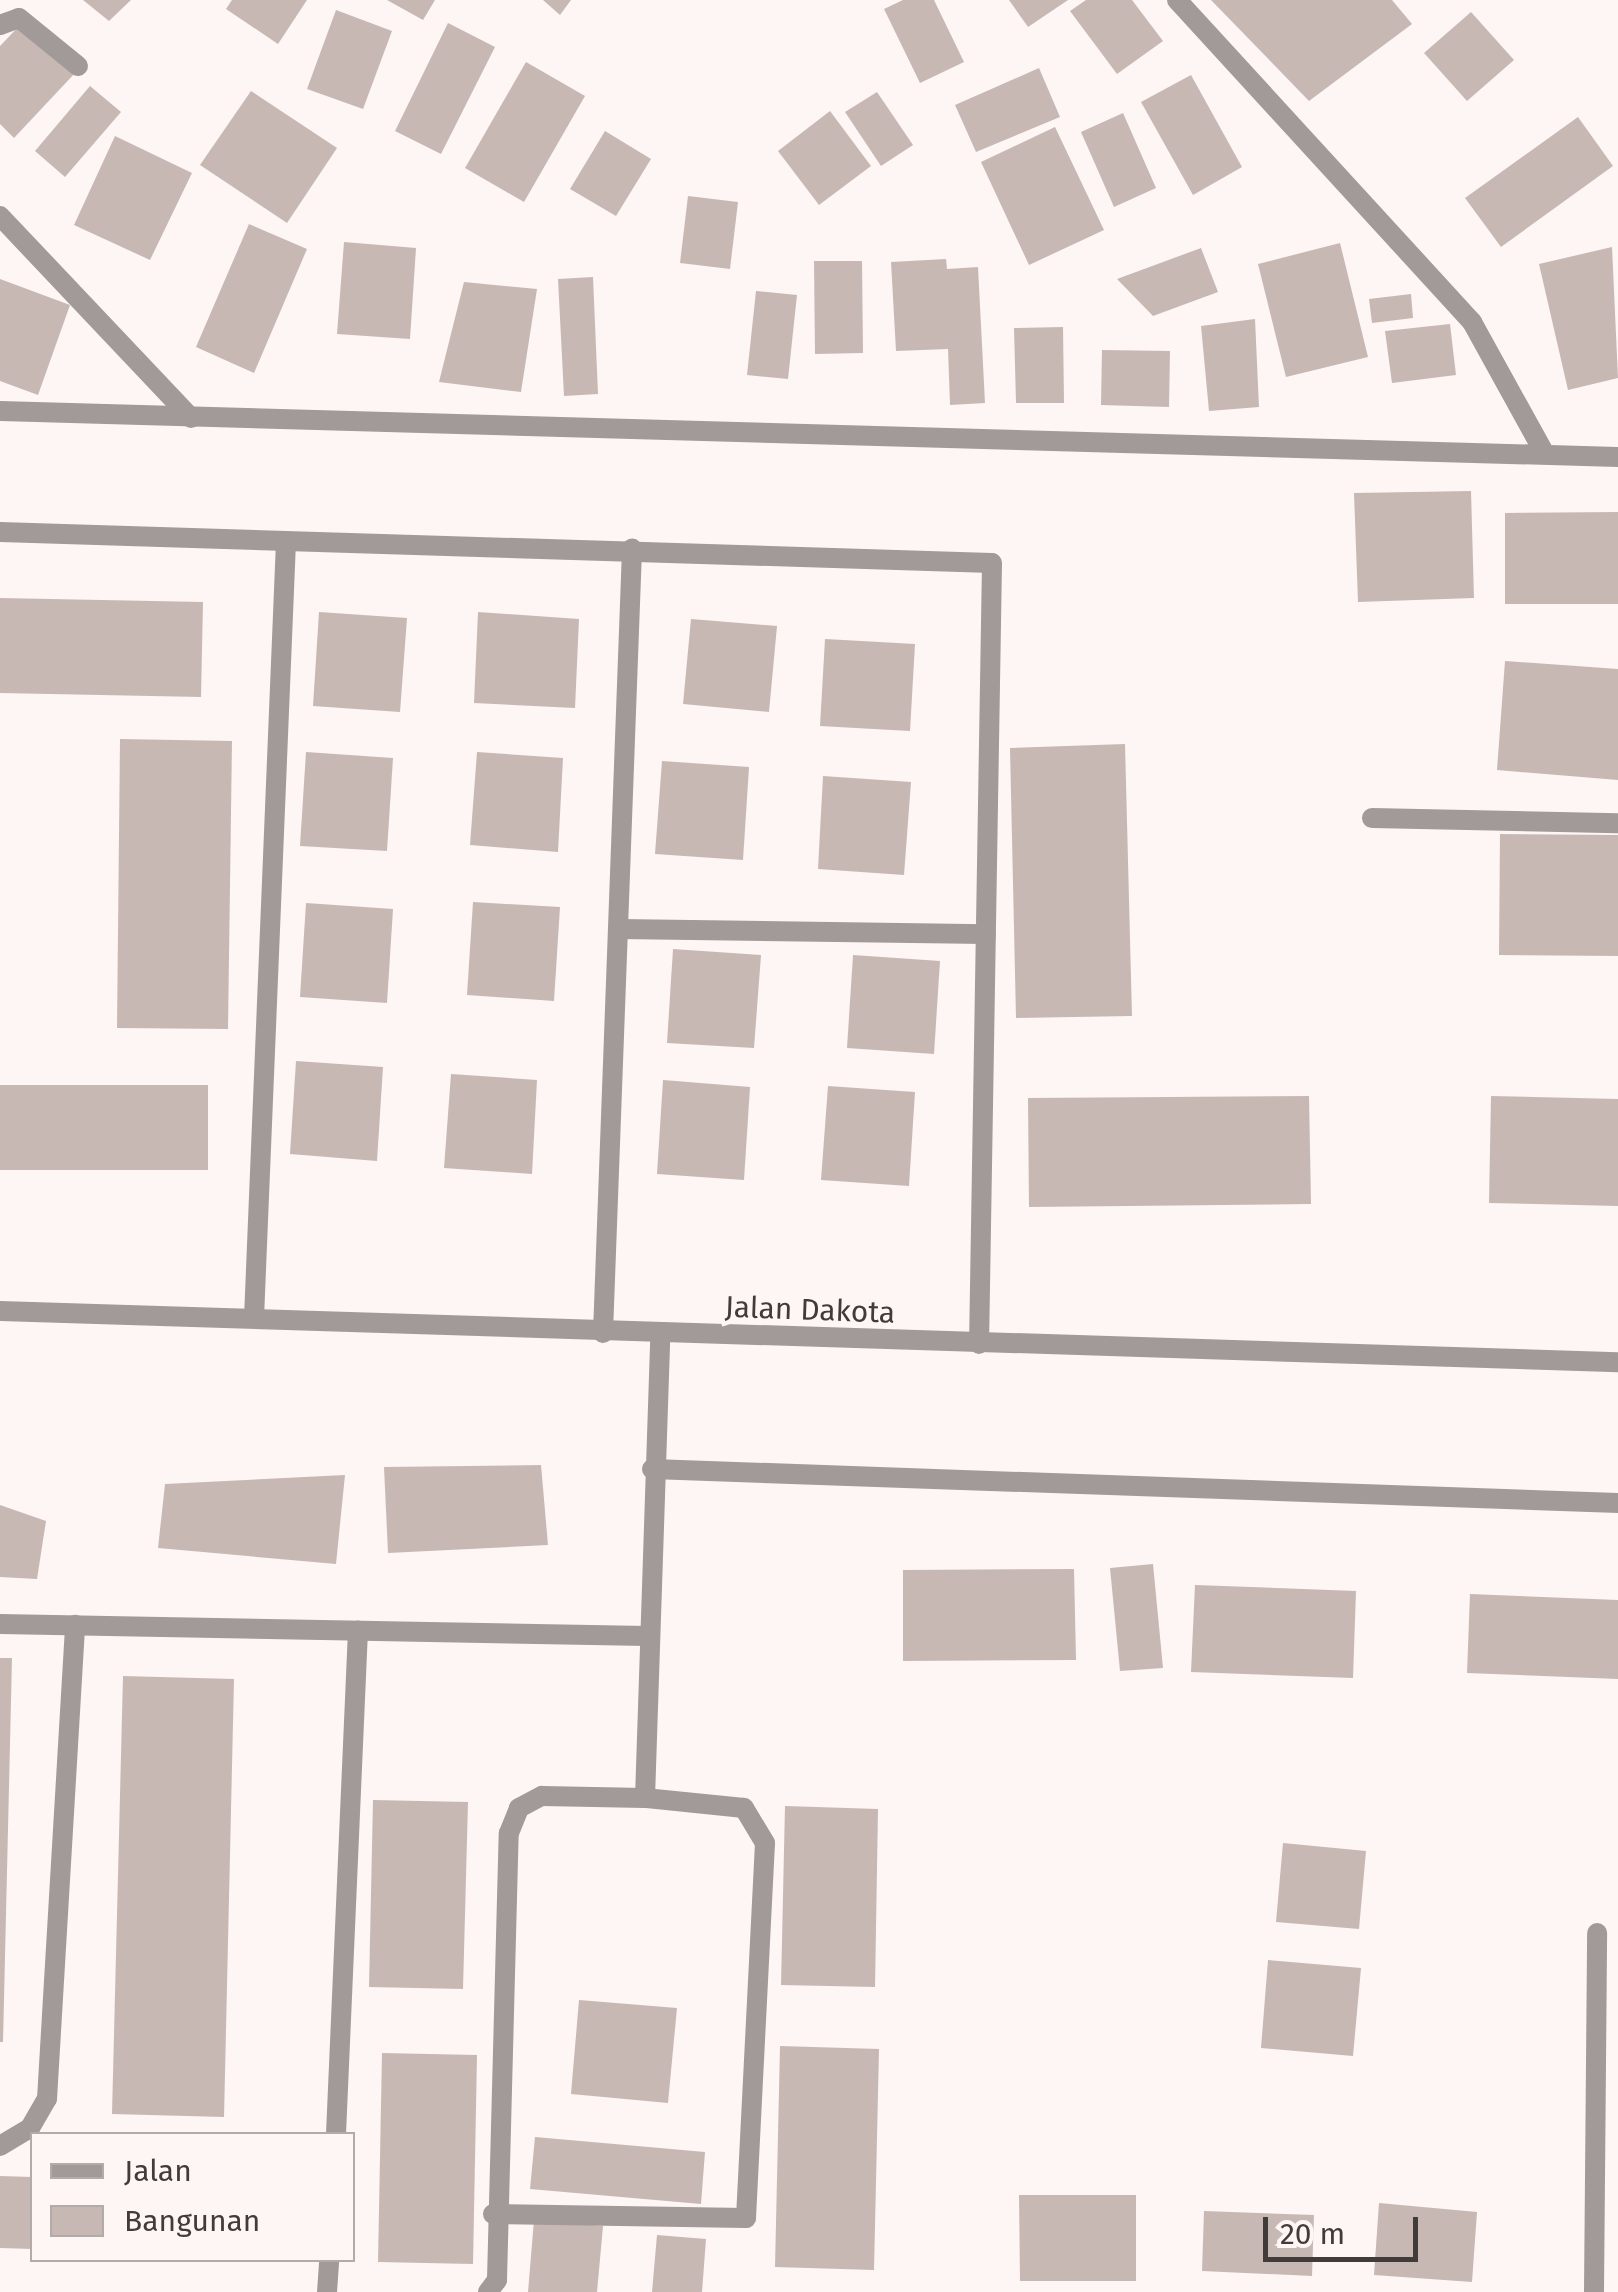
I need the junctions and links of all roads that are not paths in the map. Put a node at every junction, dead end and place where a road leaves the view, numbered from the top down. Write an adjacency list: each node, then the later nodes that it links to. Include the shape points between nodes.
1 (1177, 0): 7 (street, via 1472,322)
2 (0, 25): 3 (street, via 19,18)
3 (78, 66)
4 (0, 216): 6 (street)
5 (0, 411): 6 (street)
6 (191, 418): 7 (street, via 921,444)
7 (1542, 449): 8 (street)
8 (1618, 457)
9 (0, 532): 10 (street)
10 (286, 542): 11 (street); 17 (street)
11 (632, 549): 14 (street); 15 (street, via 992,564)
12 (1372, 818): 13 (street)
13 (1618, 823)
14 (619, 928): 15 (street); 18 (street)
15 (986, 934): 20 (street)
16 (0, 1311): 17 (street, Jalan Dakota)
17 (254, 1318): 18 (street, Jalan Dakota)
18 (603, 1333): 19 (street, Jalan Dakota)
19 (660, 1336): 20 (street, Jalan Dakota); 22 (street)
20 (979, 1344): 21 (street, Jalan Dakota)
21 (1618, 1362)
22 (652, 1469): 23 (street); 27 (street)
23 (1618, 1503)
24 (0, 1624): 25 (street)
25 (76, 1625): 26 (street); 31 (street, via 47,2098 30,2128)
26 (358, 1630): 27 (street); 30 (street)
27 (647, 1636): 28 (street)
28 (645, 1798): 32 (street, via 542,1796 519,1808 509,1833); 32 (street, via 744,1808 765,1843 746,2218)
29 (1597, 1933): 36 (street)
30 (336, 2132)
31 (0, 2146)
32 (493, 2214): 35 (street, via 496,2280)
33 (329, 2262): 34 (street)
34 (327, 2292)
35 (488, 2292)
36 (1594, 2292)

